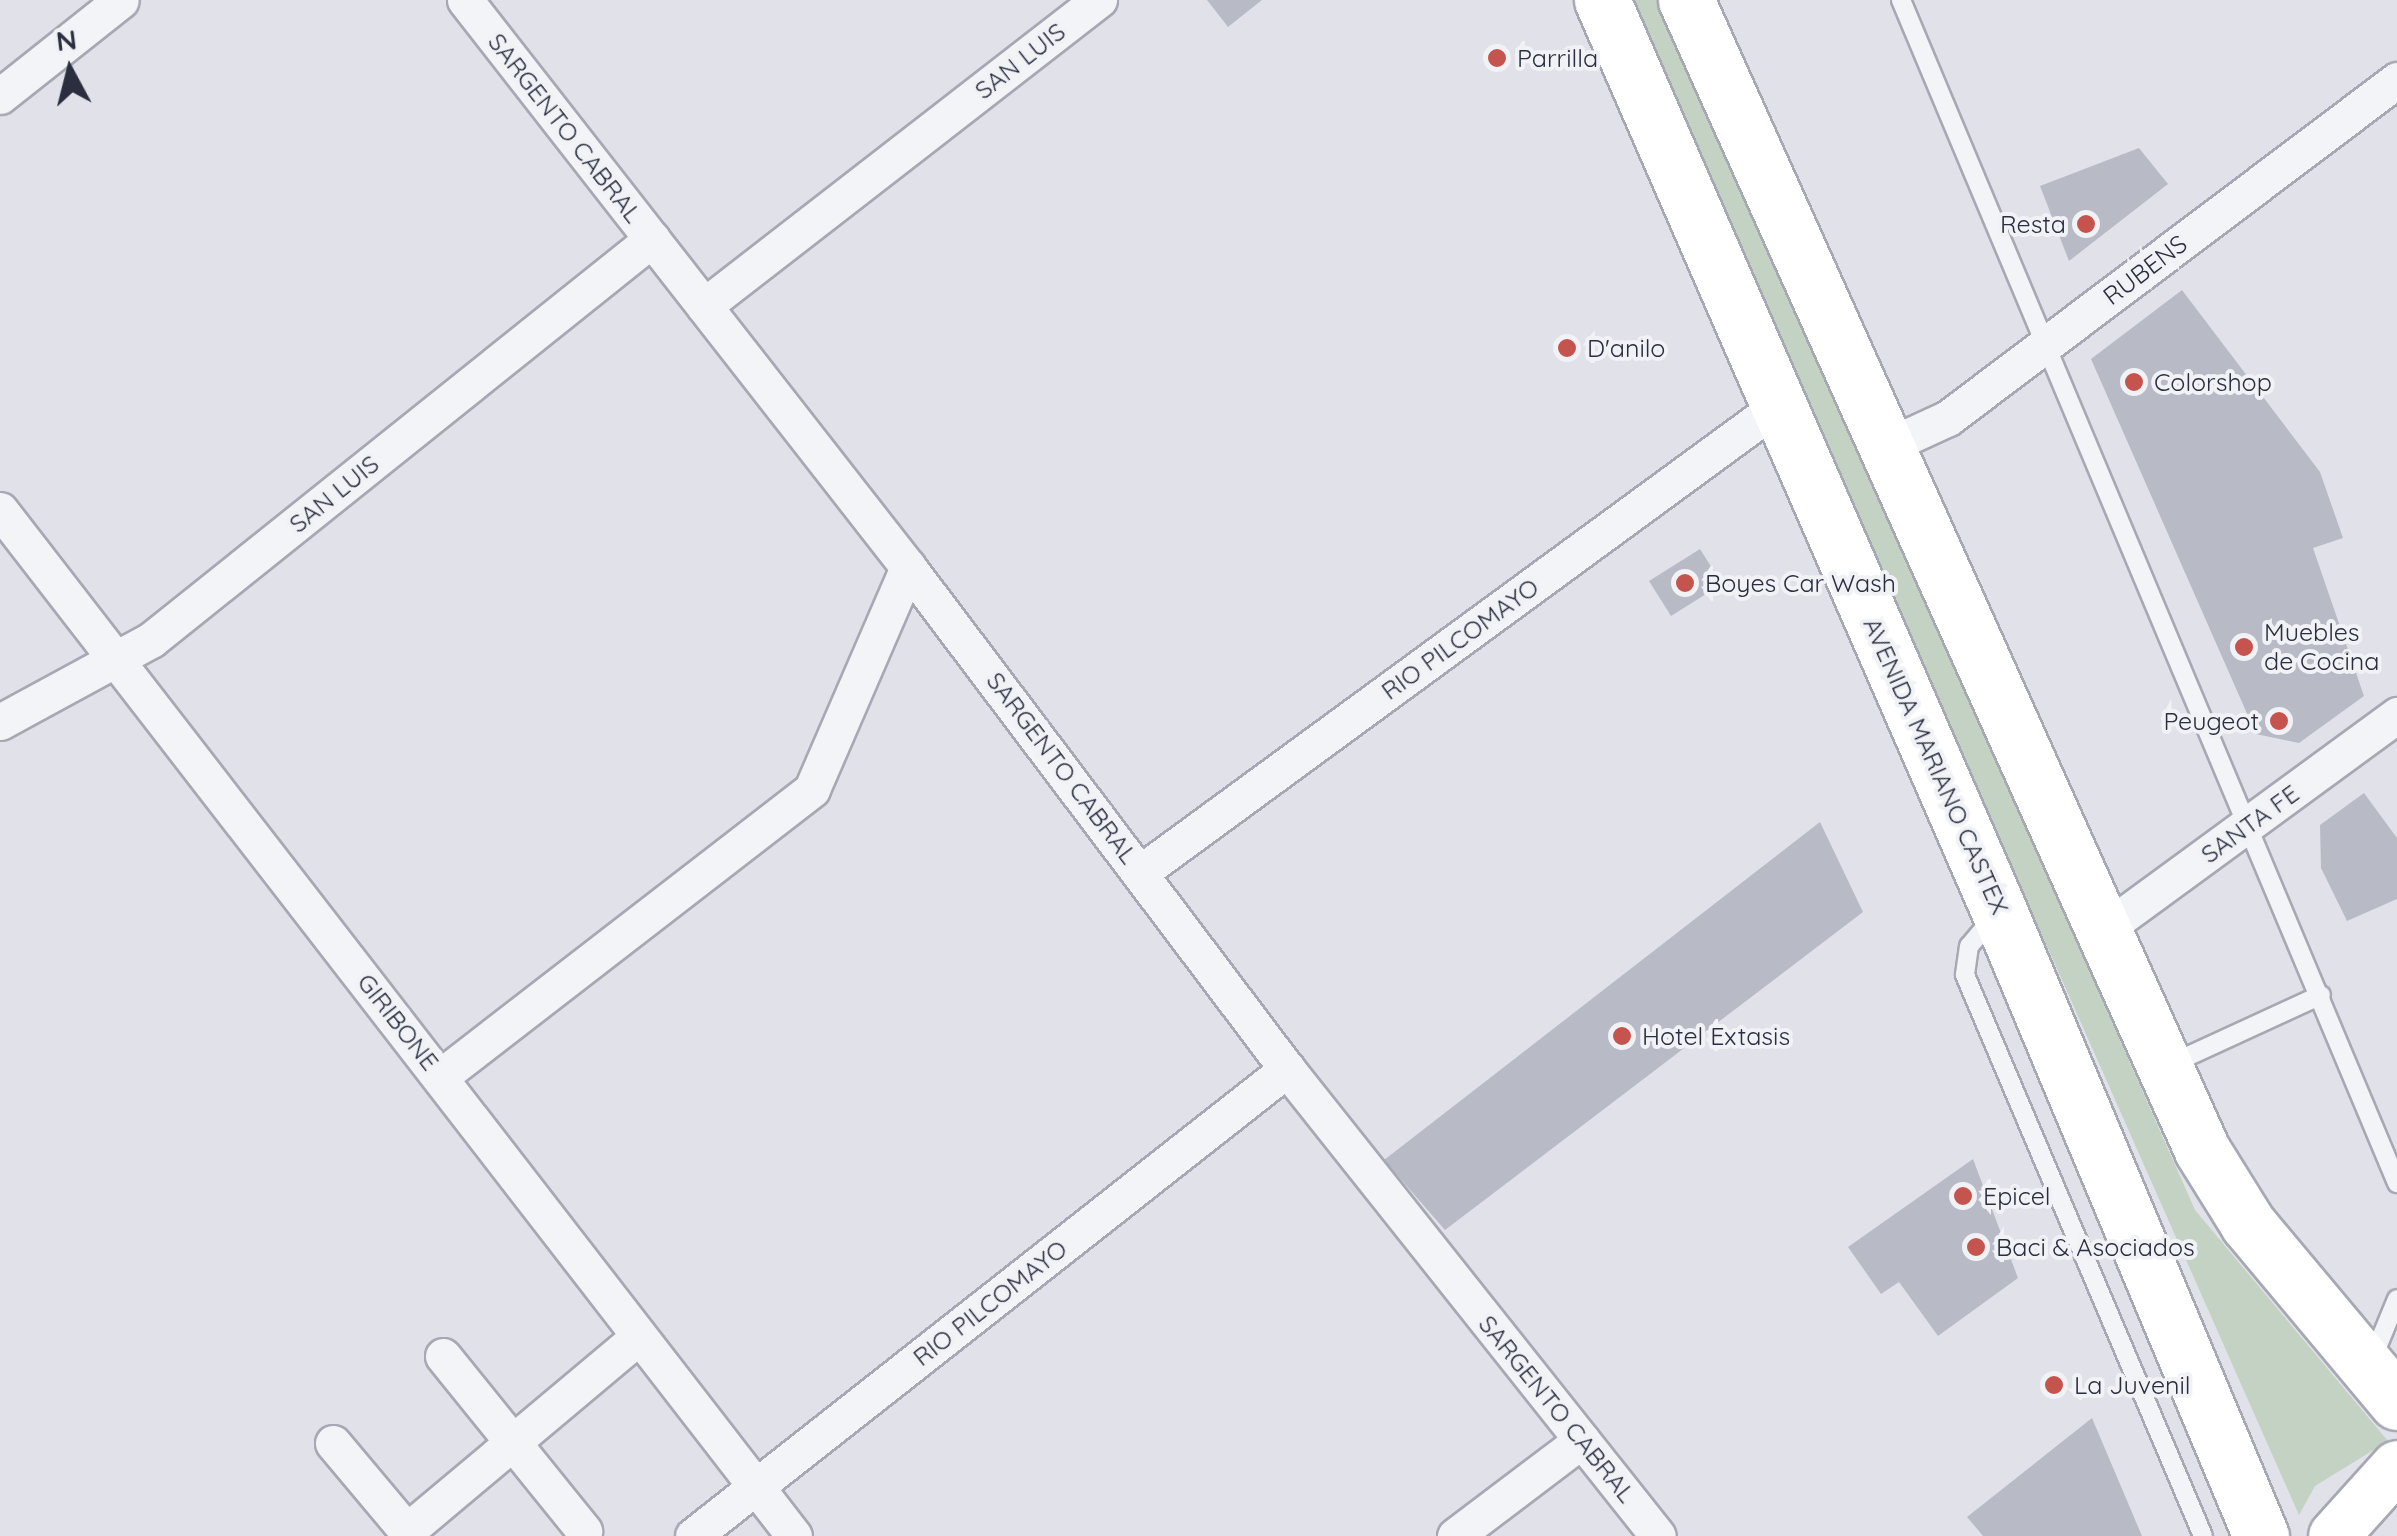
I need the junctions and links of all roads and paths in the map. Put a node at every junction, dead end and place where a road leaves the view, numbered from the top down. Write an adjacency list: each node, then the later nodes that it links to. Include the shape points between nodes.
1 (121, 0): 8 (street)
2 (465, 0): 9 (street, SARGENTO CABRAL)
3 (1099, 0): 10 (street, SAN LUIS)
4 (1602, 0): 12 (highway, AVENIDA MARIANO CASTEX)
5 (1686, 0): 13 (highway)
6 (1902, 0): 11 (lane)
7 (2397, 80): 11 (street, RUBENS)
8 (0, 96)
9 (652, 240): 10 (street, SARGENTO CABRAL); 16 (street, SAN LUIS, via 152,640)
10 (704, 306): 15 (street, SARGENTO CABRAL)
11 (2045, 345): 13 (street, RUBENS, via 1948,418); 19 (lane)
12 (1779, 405): 20 (street, RIO PILCOMAYO); 21 (highway, AVENIDA MARIANO CASTEX)
13 (1885, 447): 22 (highway)
14 (0, 510): 16 (street, GIRIBONE)
15 (908, 567): 20 (street, SARGENTO CABRAL); 26 (street, via 812,790)
16 (115, 657): 18 (street, SAN LUIS); 26 (street, GIRIBONE)
17 (2397, 715): 19 (street, SANTA FE)
18 (0, 722)
19 (2252, 825): 22 (street, SANTA FE); 23 (lane)
20 (1140, 872): 25 (street, SARGENTO CABRAL)
21 (1999, 911): 43 (lane, via 1969,946 1965,975); 44 (highway, AVENIDA MARIANO CASTEX)
22 (2102, 931): 24 (highway)
23 (2321, 995): 24 (lane); 27 (lane)
24 (2164, 1068): 31 (highway, via 2202,1150 2248,1224)
25 (1287, 1069): 32 (street, SARGENTO CABRAL); 36 (street, RIO PILCOMAYO)
26 (440, 1077): 29 (street, GIRIBONE)
27 (2397, 1183)
28 (2397, 1299): 31 (lane)
29 (638, 1337): 34 (street); 36 (street, GIRIBONE)
30 (443, 1356): 34 (street)
31 (2383, 1385)
32 (1582, 1440): 41 (street); 42 (street, SARGENTO CABRAL)
33 (333, 1442): 38 (street)
34 (514, 1444): 37 (street); 38 (street)
35 (2397, 1466): 45 (main road)
36 (756, 1487): 39 (street, RIO PILCOMAYO); 40 (street, GIRIBONE)
37 (584, 1532)
38 (409, 1533)
39 (693, 1536)
40 (794, 1536)
41 (1455, 1536)
42 (1658, 1536)
43 (2203, 1536)
44 (2261, 1536)
45 (2334, 1536)

